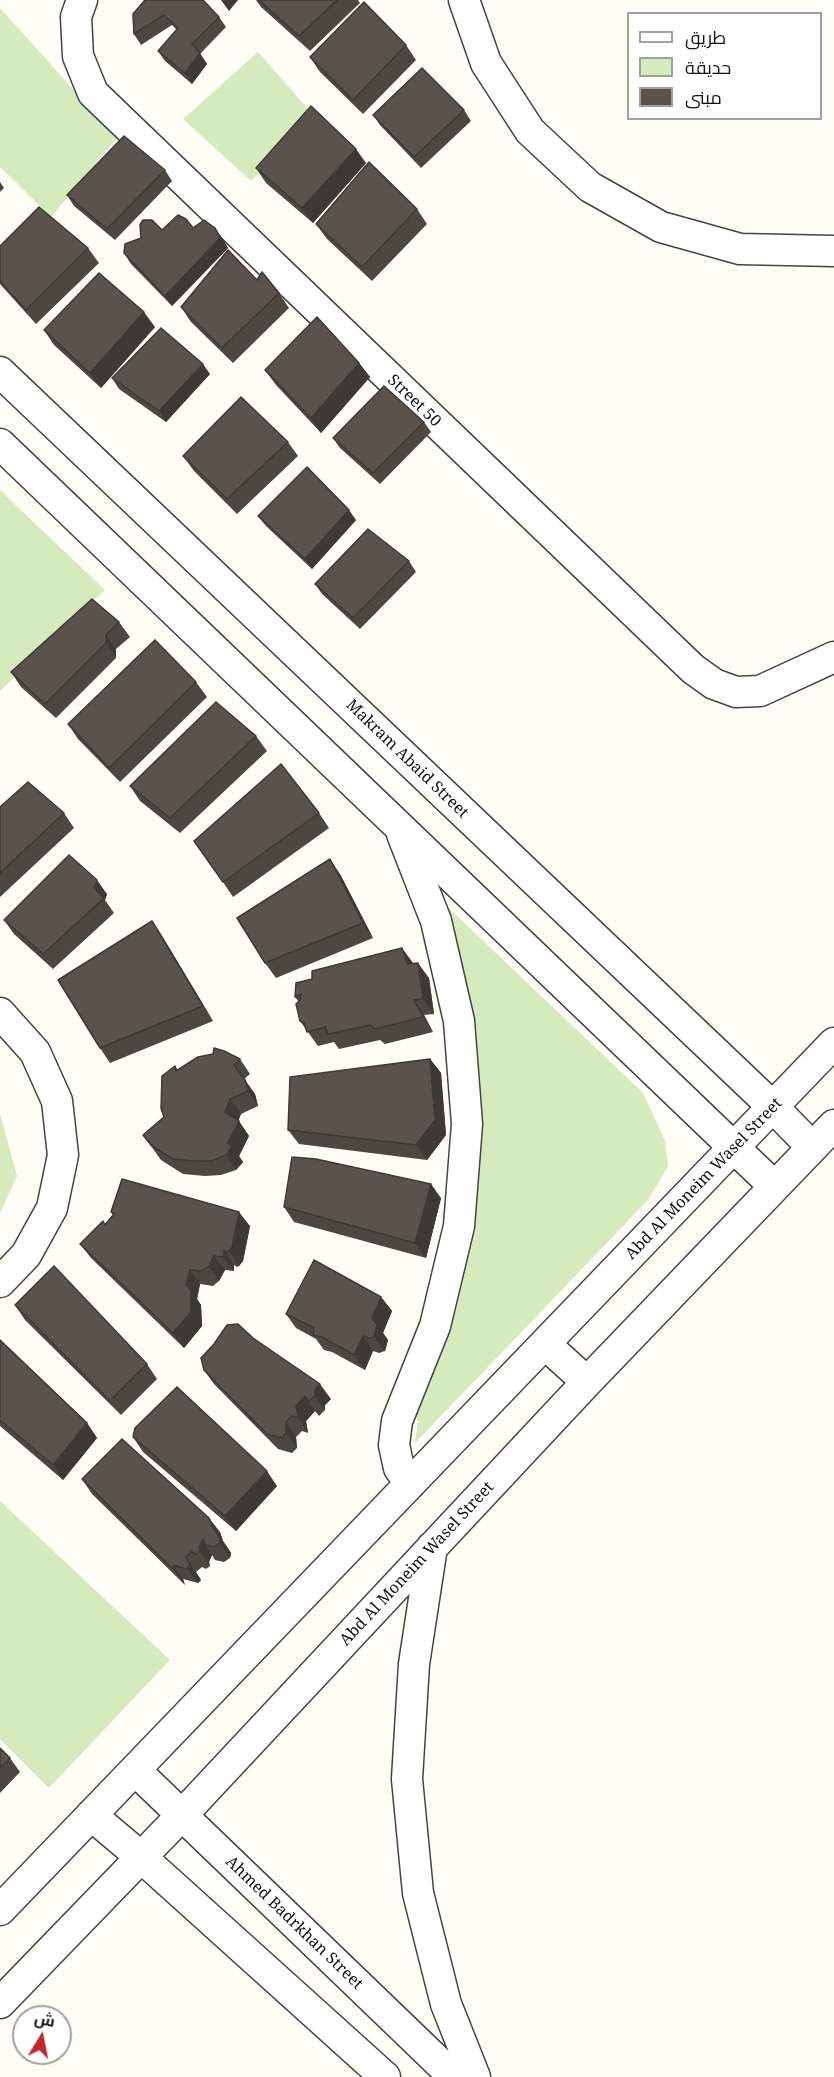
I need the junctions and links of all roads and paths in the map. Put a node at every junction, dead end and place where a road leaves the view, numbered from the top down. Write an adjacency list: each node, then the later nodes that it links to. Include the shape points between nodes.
1 (82, 0): 6 (street, Street 50, via 76,17 78,56 93,93 693,669 714,684 736,692 760,691)
2 (464, 0): 3 (street, via 486,63 530,131 590,187 661,227 740,249)
3 (834, 251)
4 (0, 372): 10 (street, Makram Abaid Street)
5 (0, 444): 7 (street)
6 (834, 657)
7 (399, 826): 12 (street); 18 (street, via 436,921 459,1021 466,1124 459,1226 435,1326 397,1422 394,1445 399,1468)
8 (0, 1013): 15 (street, via 35,1052 57,1101 63,1155 52,1208 26,1255)
9 (834, 1043): 10 (street, Abd Al Moneim Wasel Street)
10 (773, 1107): 12 (street, Abd Al Moneim Wasel Street); 13 (street, Makram Abaid Street)
11 (834, 1125): 13 (street, Abd Al Moneim Wasel Street)
12 (735, 1146): 14 (street); 16 (street, Abd Al Moneim Wasel Street)
13 (812, 1147): 14 (street, Abd Al Moneim Wasel Street)
14 (774, 1186): 17 (street, Abd Al Moneim Wasel Street)
15 (0, 1282)
16 (545, 1344): 17 (street); 18 (street, Abd Al Moneim Wasel Street)
17 (587, 1382): 19 (street, Abd Al Moneim Wasel Street)
18 (410, 1484): 20 (street, Abd Al Moneim Wasel Street)
19 (432, 1547): 22 (street, Abd Al Moneim Wasel Street); 28 (street, via 414,1664 407,1779 418,1893 446,2004)
20 (135, 1770): 21 (street, Abd Al Moneim Wasel Street); 22 (street, Ahmed Badrkhan Street)
21 (91, 1815): 23 (street); 24 (street, Abd Al Moneim Wasel Street)
22 (182, 1815): 23 (street, Abd Al Moneim Wasel Street); 27 (street, Ahmed Badrkhan Street)
23 (141, 1857): 25 (street, Abd Al Moneim Wasel Street); 26 (street)
24 (0, 1910)
25 (0, 2003)
26 (376, 2073)
27 (454, 2077)
28 (475, 2077)

